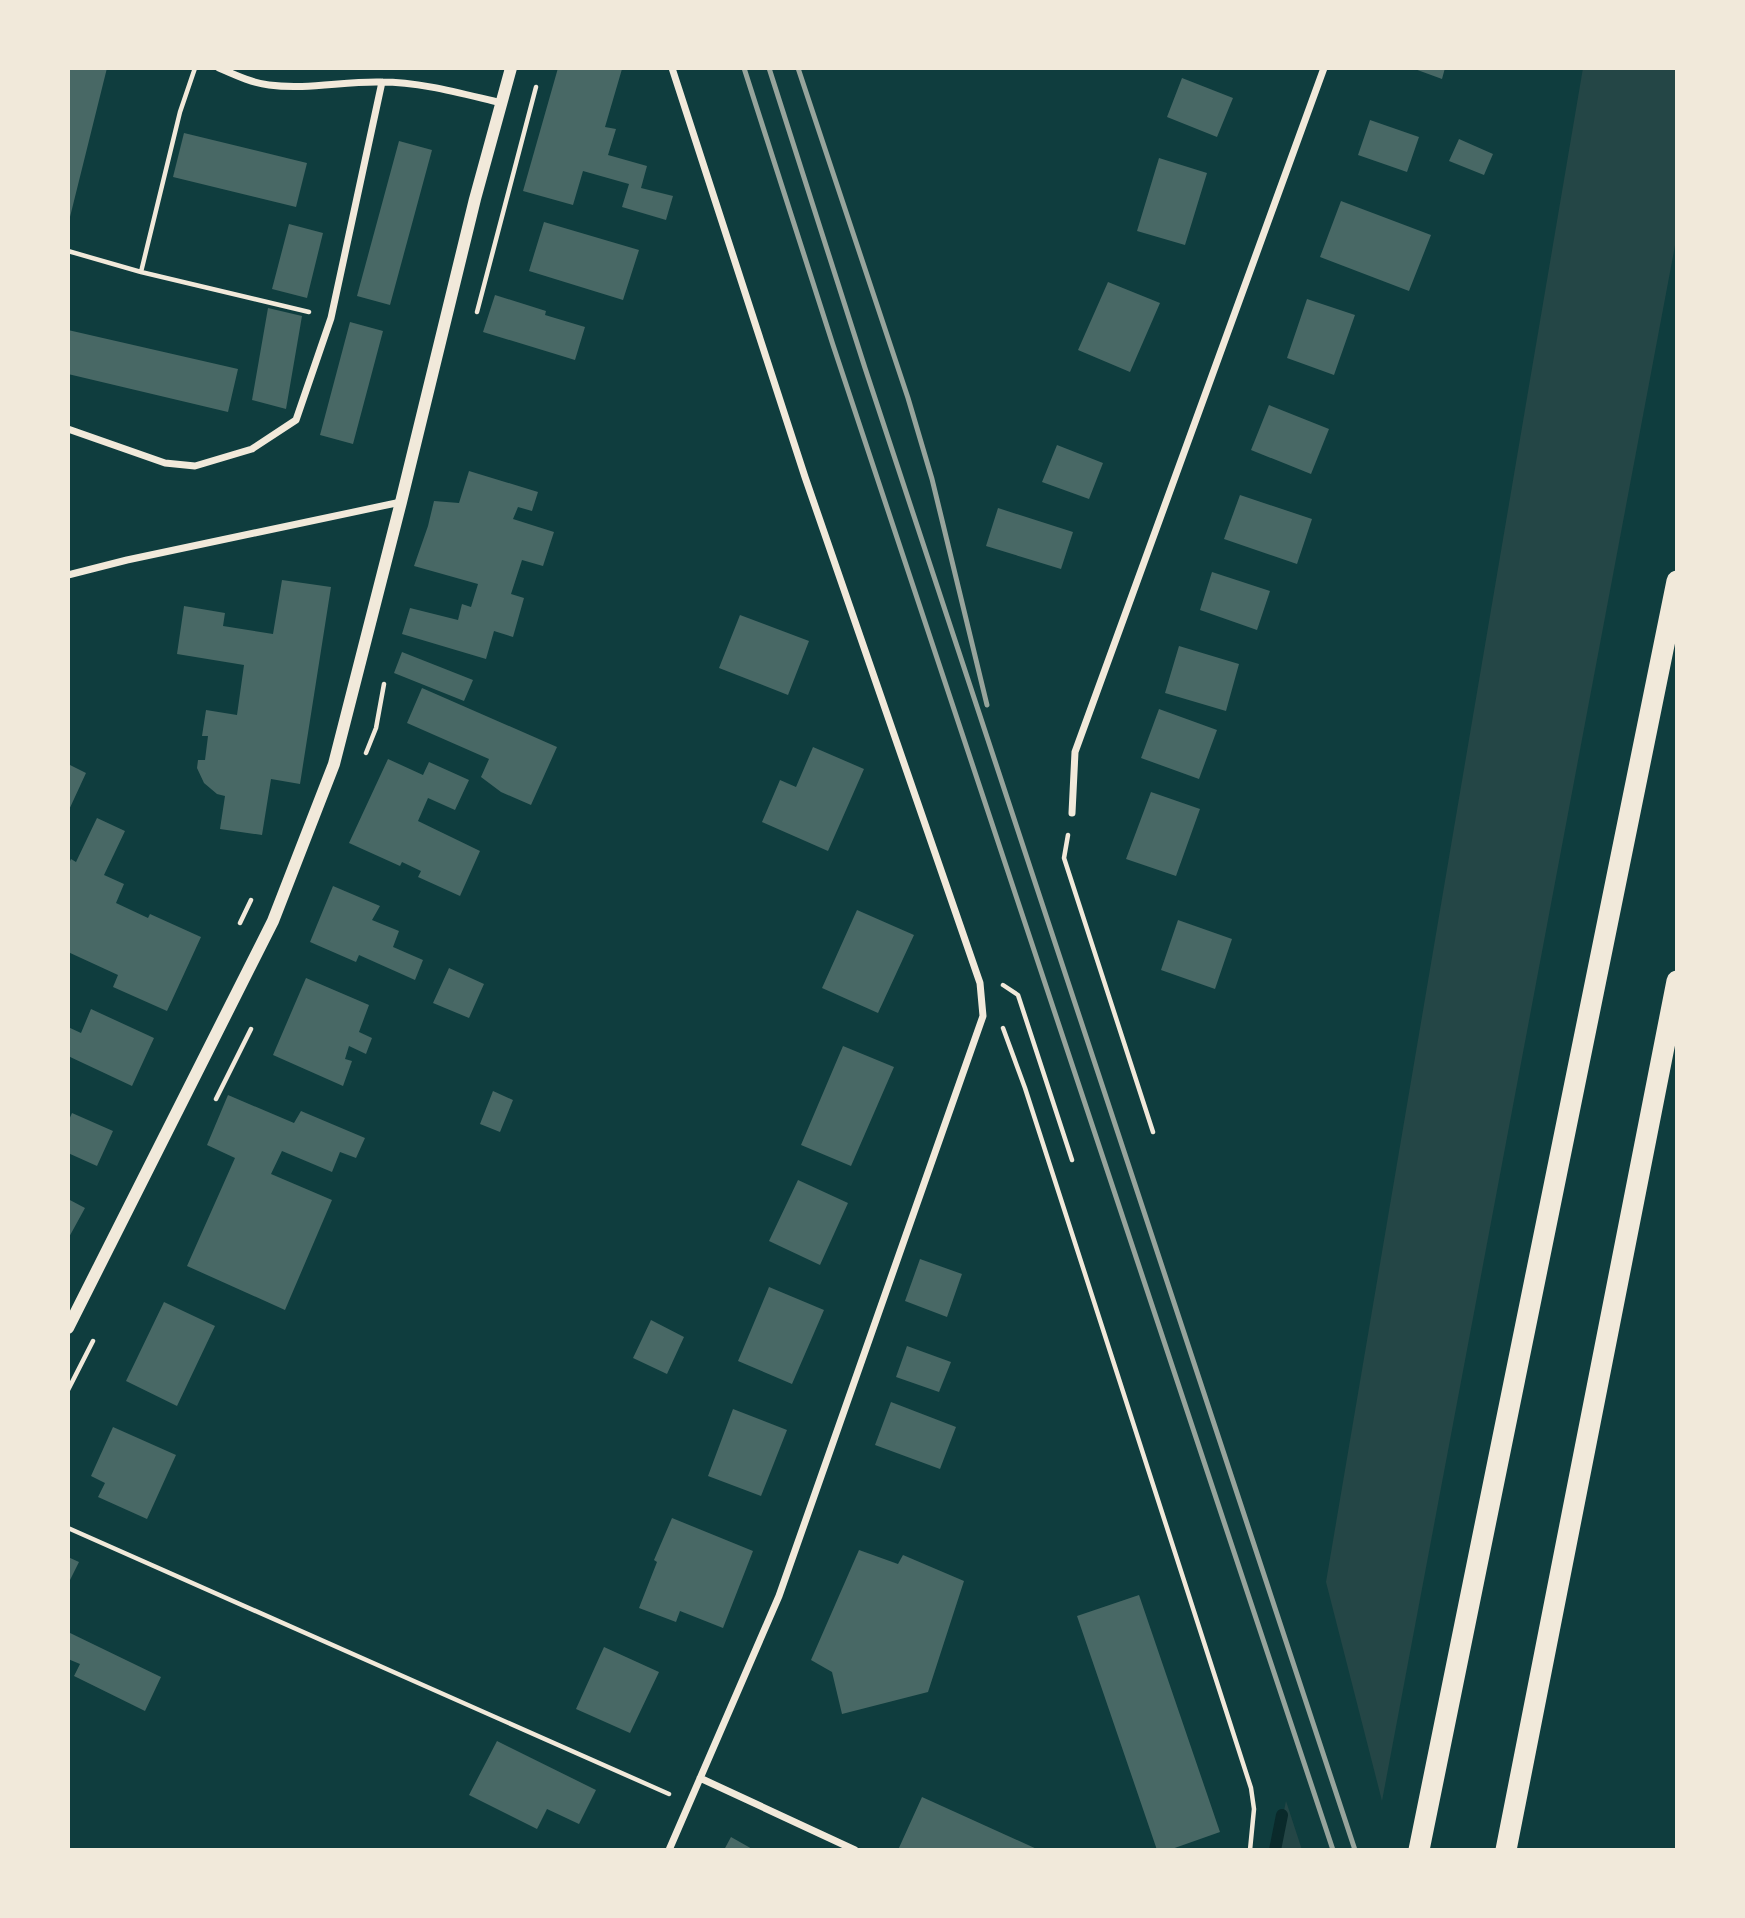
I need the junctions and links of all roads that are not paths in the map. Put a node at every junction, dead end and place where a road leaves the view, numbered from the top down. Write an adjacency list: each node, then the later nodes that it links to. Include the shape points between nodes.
1 (219, 68): 5 (street, via 268,85)
2 (512, 68): 6 (street)
3 (672, 68): 14 (street, via 980,983 983,1016 779,1596)
4 (1324, 68): 11 (street, via 1075,752)
5 (382, 82): 6 (street, via 421,85); 7 (street, via 331,318 296,420 252,449 195,466 165,463)
6 (503, 103): 8 (street)
7 (68, 429)
8 (401, 502): 9 (street); 13 (street, via 334,764 273,921)
9 (68, 575)
10 (1677, 581): 17 (highway)
11 (1072, 813)
12 (1677, 981): 18 (highway)
13 (68, 1328)
14 (700, 1778): 15 (street); 16 (street)
15 (669, 1850)
16 (855, 1850)
17 (1419, 1850)
18 (1506, 1850)

